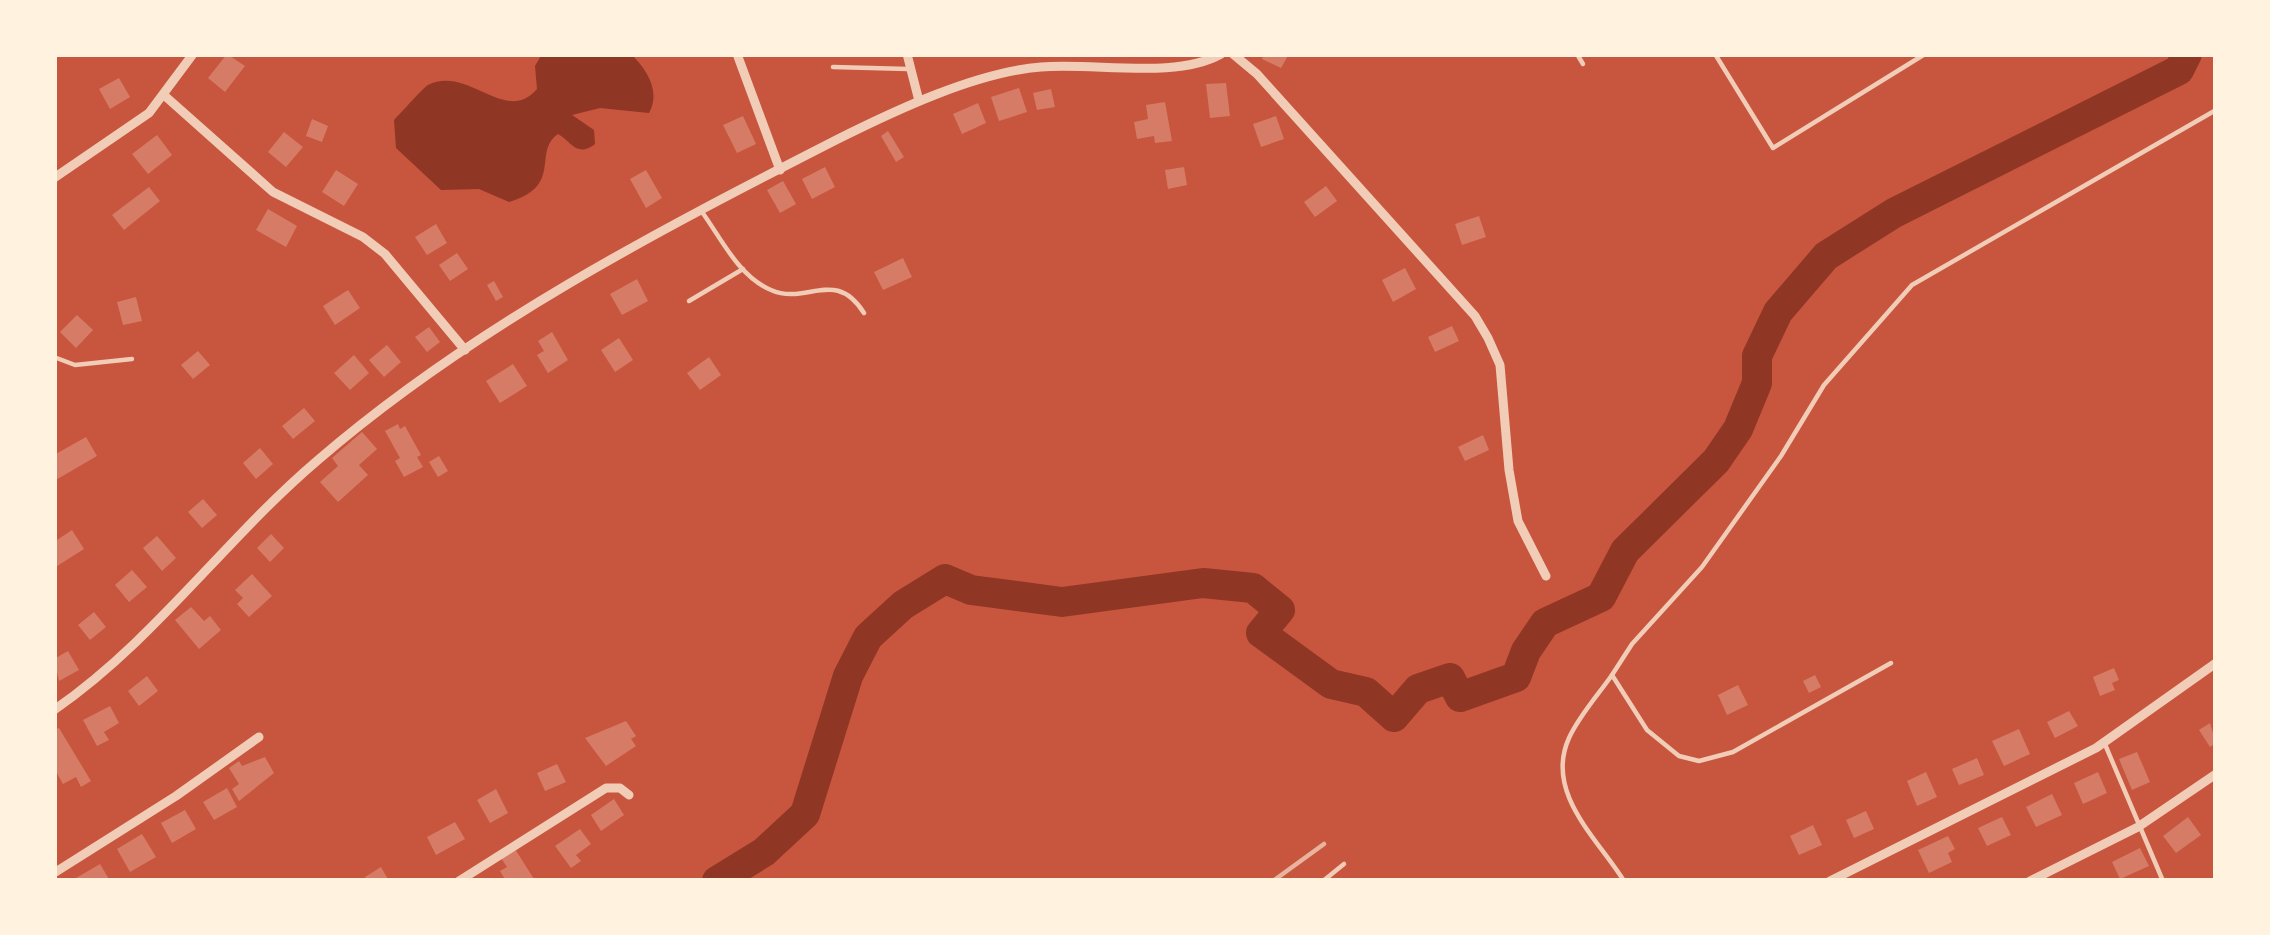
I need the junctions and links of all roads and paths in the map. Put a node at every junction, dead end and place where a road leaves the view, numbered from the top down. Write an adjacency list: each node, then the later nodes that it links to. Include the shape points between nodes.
1 (193, 54): 12 (street)
2 (737, 54): 15 (street)
3 (907, 54): 11 (street)
4 (1221, 54): 13 (street, via 1180,66 1027,68)
5 (1233, 54): 24 (street, via 1475,316 1500,365 1518,521)
6 (1577, 54): 9 (lane)
7 (1715, 54): 8 (lane, via 1773,148)
8 (1924, 54)
9 (1583, 64)
10 (833, 67): 11 (lane)
11 (908, 69): 13 (street)
12 (165, 96): 16 (street); 21 (street, via 274,192 385,254)
13 (919, 100): 15 (street)
14 (2216, 110): 27 (lane, via 1912,285 1824,386 1702,567)
15 (780, 170): 17 (street)
16 (54, 178)
17 (700, 210): 18 (lane); 21 (street)
18 (742, 268): 19 (lane); 20 (lane, via 786,295 844,291)
19 (689, 302)
20 (864, 313)
21 (465, 350): 28 (street, via 315,462 125,655)
22 (54, 357): 23 (lane, via 75,365)
23 (132, 359)
24 (1546, 576)
25 (1892, 663): 27 (lane, via 1733,752 1699,761 1679,756 1648,730)
26 (2216, 663): 30 (street)
27 (1612, 675): 38 (lane, via 1570,736 1564,786)
28 (54, 710)
29 (259, 736): 35 (street)
30 (2104, 742): 33 (lane); 39 (street)
31 (2216, 774): 33 (street)
32 (628, 795): 36 (street, via 606,788)
33 (2138, 826): 40 (street); 41 (lane)
34 (1344, 864): 37 (lane)
35 (54, 873)
36 (459, 881)
37 (1323, 881)
38 (1624, 881)
39 (1830, 881)
40 (2030, 881)
41 (2163, 881)

